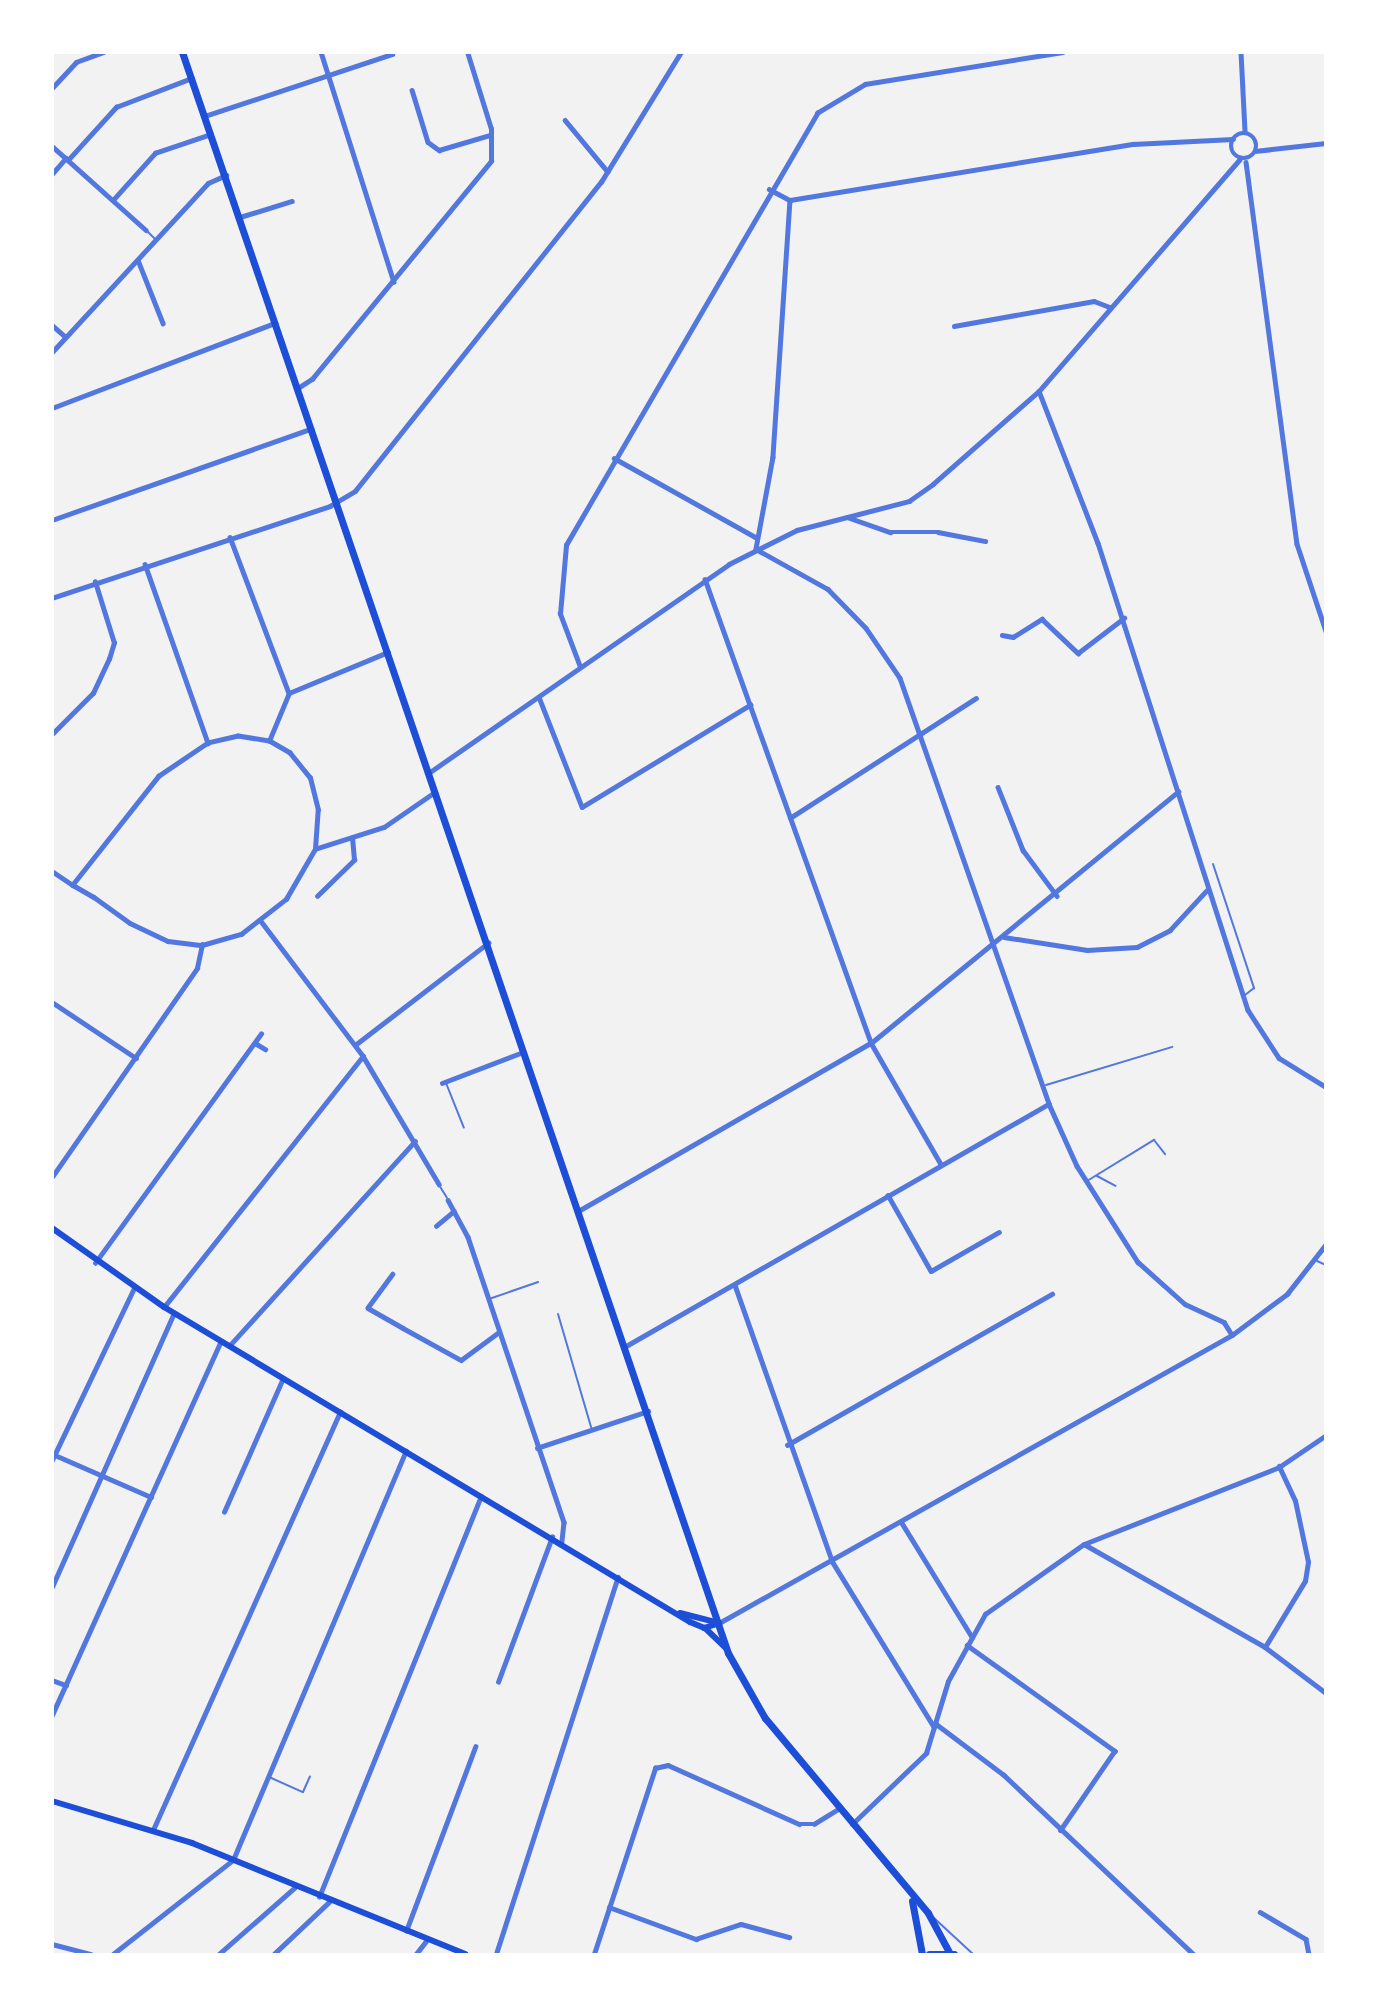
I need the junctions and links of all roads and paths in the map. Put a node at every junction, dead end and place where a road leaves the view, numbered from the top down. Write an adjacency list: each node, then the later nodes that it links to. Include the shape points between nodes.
1 (103, 52): 11 (street, via 76,62)
2 (182, 52): 10 (highway)
3 (321, 52): 9 (street)
4 (467, 52): 17 (street)
5 (681, 52): 25 (street)
6 (1062, 52): 28 (street, via 865,84 817,113)
7 (1241, 52): 15 (street)
8 (392, 54): 9 (street)
9 (328, 76): 13 (street); 36 (street)
10 (192, 78): 13 (highway); 22 (street, via 116,107)
11 (52, 88)
12 (412, 90): 17 (street, via 428,142 439,150)
13 (205, 116): 16 (highway)
14 (565, 120): 25 (street)
15 (1245, 131): 18 (street); 21 (street)
16 (212, 134): 27 (highway); 29 (street, via 155,153)
17 (490, 135): 36 (street, via 491,161)
18 (1233, 139): 23 (street); 30 (street, via 1132,144)
19 (1325, 143): 21 (street)
20 (52, 146): 22 (street)
21 (1255, 151): 24 (street)
22 (67, 159): 26 (street); 29 (street)
23 (1239, 160): 24 (street); 37 (street)
24 (1246, 162): 61 (street, via 1297,544)
25 (608, 172): 49 (street, via 376,466)
26 (52, 174)
27 (226, 176): 32 (highway); 34 (street, via 208,183)
28 (769, 189): 30 (street); 48 (street)
29 (113, 200): 33 (street)
30 (790, 200): 53 (street, via 773,457)
31 (292, 201): 32 (street)
32 (240, 217): 38 (highway)
33 (146, 230): 34 (lane)
34 (156, 239): 35 (street)
35 (138, 260): 39 (street); 42 (street)
36 (394, 282): 44 (street)
37 (1110, 307): 41 (street, via 1094,301); 45 (street)
38 (276, 322): 44 (highway); 46 (street)
39 (163, 323)
40 (52, 325): 42 (street)
41 (954, 326)
42 (66, 337): 43 (street)
43 (52, 352)
44 (298, 388): 47 (highway)
45 (1039, 391): 50 (street, via 909,501); 60 (street)
46 (52, 408)
47 (312, 429): 49 (highway); 51 (street)
48 (614, 458): 53 (street); 64 (street, via 566,545 561,566 560,614)
49 (338, 503): 52 (street); 63 (highway)
50 (847, 517): 54 (street, via 890,532); 55 (street)
51 (52, 520)
52 (230, 537): 56 (street); 65 (street)
53 (757, 538): 55 (street)
54 (985, 541)
55 (755, 549): 57 (street); 69 (street, via 846,605 900,678)
56 (145, 564): 58 (street); 72 (street)
57 (705, 579): 64 (street); 68 (street)
58 (95, 582): 59 (street); 70 (street, via 114,643 93,693)
59 (52, 598)
60 (1124, 618): 62 (street, via 1078,653 1042,619 1013,637); 76 (street)
61 (1325, 631)
62 (1002, 635)
63 (388, 652): 65 (street); 73 (highway)
64 (580, 667): 66 (street)
65 (289, 694): 71 (street)
66 (540, 697): 68 (street, via 582,807); 73 (street)
67 (976, 698): 69 (street)
68 (750, 705): 77 (street)
69 (924, 732): 77 (street); 88 (street)
70 (52, 734)
71 (269, 741): 72 (street, via 238,737); 79 (street, via 290,752 310,778 318,810)
72 (208, 743): 82 (street, via 159,776)
73 (430, 772): 75 (highway)
74 (998, 787): 85 (street, via 1023,850)
75 (436, 791): 78 (street, via 403,817); 89 (highway)
76 (1178, 792): 83 (street); 85 (street)
77 (790, 818): 95 (street)
78 (352, 838): 79 (street); 84 (street, via 358,854 329,876)
79 (316, 849): 86 (street, via 292,890)
80 (1213, 864): 91 (lane, via 1254,988)
81 (52, 871): 82 (street)
82 (73, 885): 90 (street, via 153,935)
83 (1206, 891): 87 (street, via 1193,911 1137,947 1087,950); 91 (street)
84 (317, 896)
85 (1057, 896): 87 (street)
86 (261, 921): 90 (street); 96 (street)
87 (1003, 937): 88 (street)
88 (996, 942): 95 (street); 103 (street)
89 (488, 943): 96 (street); 99 (highway)
90 (202, 944): 101 (street, via 197,968)
91 (1244, 995): 104 (street, via 1269,1047 1294,1071)
92 (52, 1002): 101 (street)
93 (261, 1034): 94 (street)
94 (255, 1042): 98 (street); 124 (street)
95 (871, 1043): 109 (street); 117 (street)
96 (355, 1045): 100 (street)
97 (1172, 1047): 103 (lane)
98 (265, 1049)
99 (525, 1051): 102 (street); 117 (highway)
100 (363, 1056): 107 (street); 132 (street)
101 (136, 1058): 111 (street)
102 (444, 1082): 106 (lane)
103 (1043, 1086): 105 (street)
104 (1325, 1087)
105 (1049, 1104): 109 (street); 112 (street)
106 (464, 1128)
107 (415, 1140): 113 (street); 138 (street)
108 (1166, 1154): 110 (lane, via 1154,1140)
109 (941, 1164): 115 (street)
110 (1096, 1176): 112 (lane); 114 (lane)
111 (52, 1177)
112 (1087, 1181): 136 (street, via 1138,1262 1185,1304 1224,1322)
113 (439, 1184): 116 (lane)
114 (1116, 1186)
115 (888, 1195): 121 (street, via 931,1271); 128 (street)
116 (448, 1200): 118 (street)
117 (580, 1210): 139 (highway)
118 (454, 1211): 119 (street); 131 (street)
119 (436, 1226)
120 (52, 1228): 124 (main road)
121 (999, 1233)
122 (1325, 1244): 123 (street)
123 (1317, 1261): 125 (lane); 136 (street, via 1287,1294)
124 (95, 1263): 129 (main road)
125 (1325, 1265)
126 (393, 1274): 135 (street, via 368,1308 461,1360)
127 (538, 1282): 131 (lane)
128 (735, 1285): 139 (street); 145 (street)
129 (134, 1288): 132 (main road); 148 (street)
130 (1052, 1294): 145 (street)
131 (489, 1299): 135 (street)
132 (164, 1307): 133 (main road)
133 (174, 1313): 137 (main road); 150 (street)
134 (558, 1314): 143 (lane)
135 (499, 1332): 146 (street)
136 (1232, 1335): 154 (street)
137 (221, 1340): 138 (main road); 152 (street)
138 (230, 1345): 140 (main road)
139 (626, 1346): 142 (highway)
140 (284, 1378): 141 (main road); 153 (street)
141 (341, 1411): 147 (main road); 180 (street)
142 (649, 1411): 143 (street); 162 (highway)
143 (592, 1430): 146 (street)
144 (1325, 1435): 149 (street)
145 (787, 1445): 158 (street)
146 (537, 1448): 156 (street, via 564,1522)
147 (407, 1451): 151 (main road); 176 (street)
148 (54, 1457): 150 (street)
149 (1279, 1467): 157 (street); 166 (street, via 1295,1501 1308,1562 1306,1581)
150 (102, 1475): 152 (street); 160 (street)
151 (482, 1495): 155 (main road); 184 (street)
152 (151, 1497): 170 (street)
153 (224, 1512)
154 (902, 1523): 158 (street); 164 (street)
155 (552, 1536): 156 (main road); 169 (street)
156 (562, 1542): 159 (main road)
157 (1084, 1544): 164 (street, via 995,1606); 166 (street)
158 (832, 1561): 162 (street); 173 (street)
159 (619, 1576): 161 (main road); 201 (street)
160 (52, 1587)
161 (678, 1613): 162 (main road); 163 (main road)
162 (719, 1623): 163 (main road); 167 (highway)
163 (704, 1628): 167 (main road)
164 (972, 1637): 165 (street)
165 (967, 1645): 173 (street); 181 (street, via 1115,1751)
166 (1265, 1647): 171 (street)
167 (726, 1648): 178 (highway, via 765,1718)
168 (52, 1679): 170 (street)
169 (498, 1682)
170 (66, 1685): 172 (street)
171 (1325, 1693)
172 (52, 1716)
173 (935, 1725): 179 (street, via 922,1758); 181 (street)
174 (475, 1747): 190 (street)
175 (310, 1776): 176 (lane, via 303,1792)
176 (268, 1777): 182 (street)
177 (52, 1801): 180 (main road)
178 (840, 1808): 179 (highway); 187 (street, via 814,1824 799,1824 668,1765 655,1768)
179 (852, 1824): 185 (highway)
180 (153, 1830): 182 (main road)
181 (1061, 1830): 206 (street)
182 (233, 1860): 183 (main road); 196 (street)
183 (294, 1888): 184 (main road); 197 (street)
184 (318, 1898): 186 (main road)
185 (912, 1900): 189 (highway); 203 (highway)
186 (329, 1902): 190 (main road); 198 (street)
187 (609, 1907): 191 (street, via 696,1939 741,1924); 202 (street)
188 (1260, 1912): 207 (street, via 1306,1939)
189 (928, 1913): 194 (highway); 205 (lane)
190 (406, 1932): 192 (main road)
191 (789, 1937)
192 (426, 1941): 199 (street); 200 (main road)
193 (52, 1944): 195 (street)
194 (951, 1953): 204 (highway)
195 (91, 1955)
196 (113, 1955)
197 (219, 1955)
198 (274, 1955)
199 (416, 1955)
200 (466, 1955)
201 (496, 1955)
202 (594, 1955)
203 (922, 1955)
204 (929, 1955)
205 (973, 1955)
206 (1193, 1955)
207 (1309, 1955)

